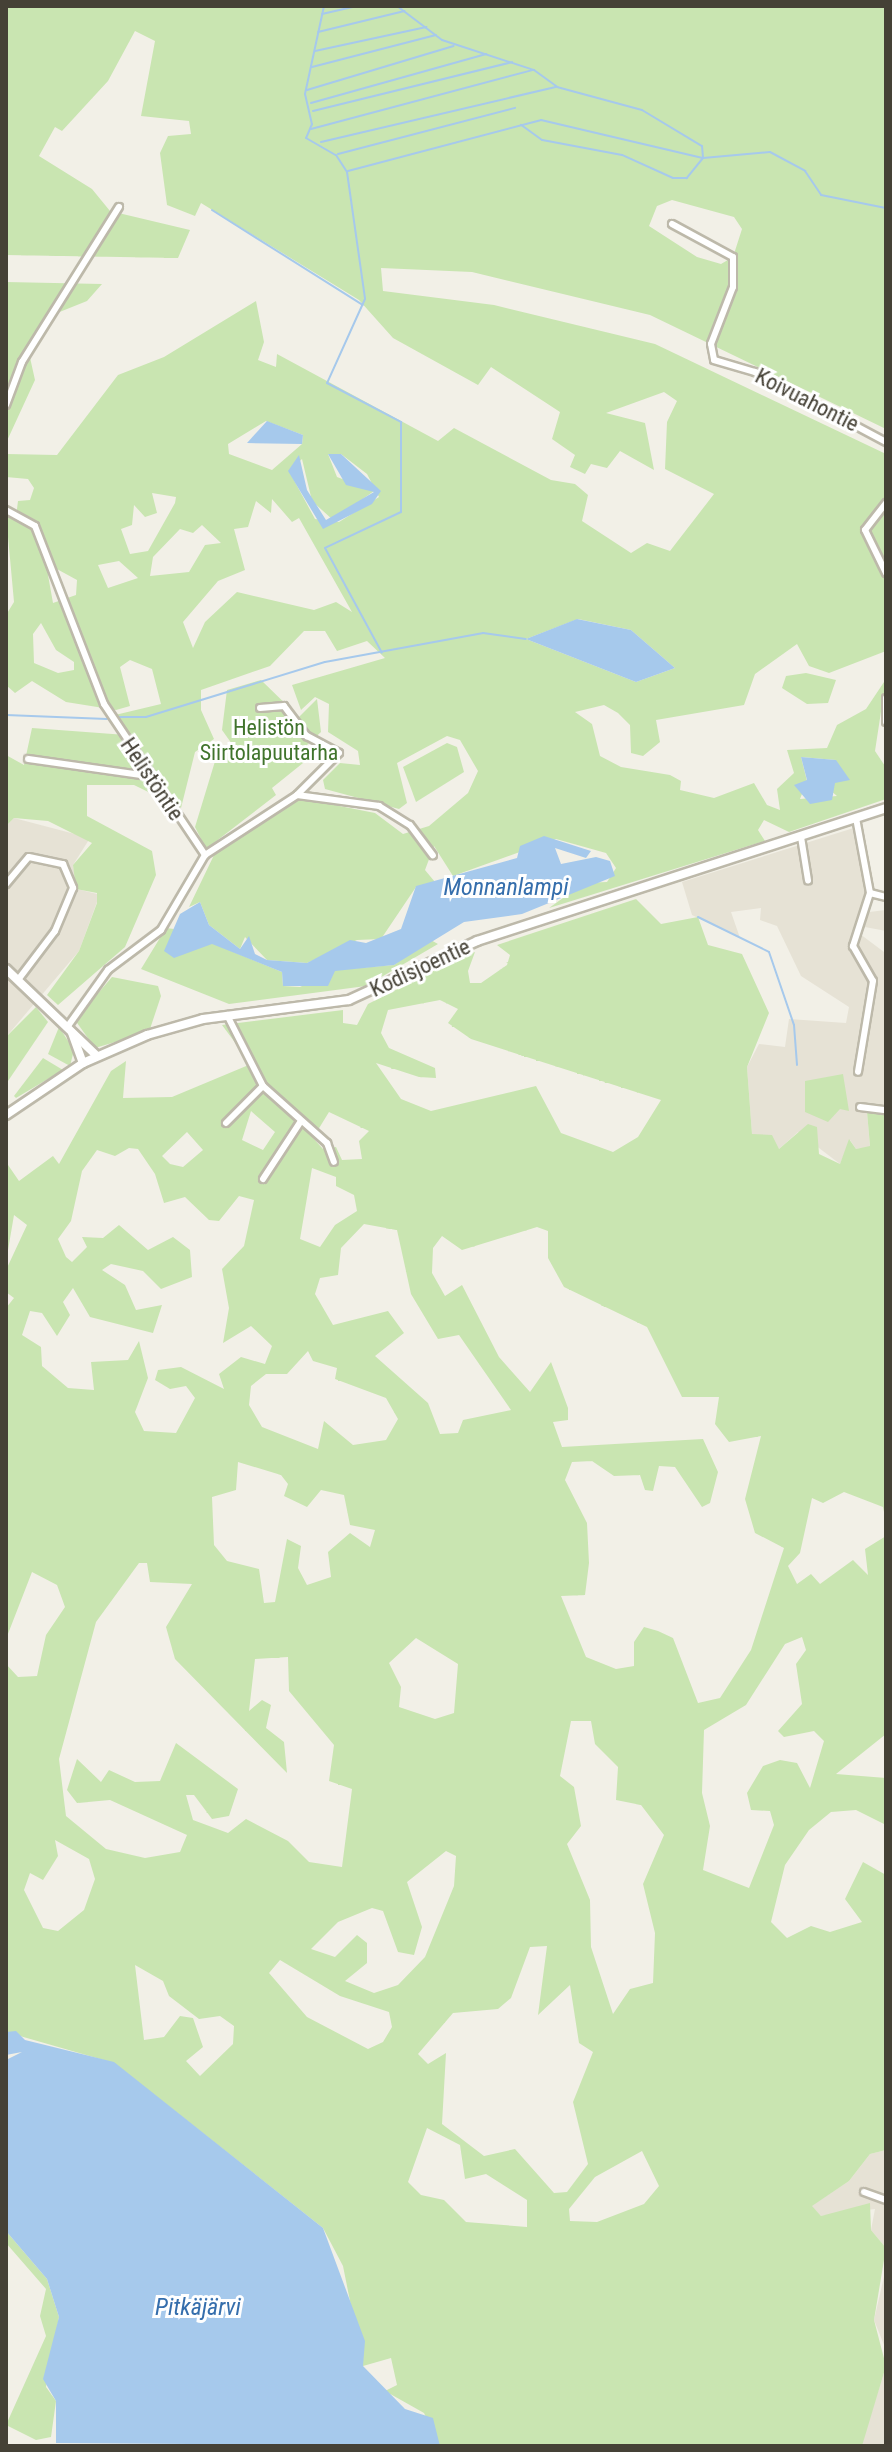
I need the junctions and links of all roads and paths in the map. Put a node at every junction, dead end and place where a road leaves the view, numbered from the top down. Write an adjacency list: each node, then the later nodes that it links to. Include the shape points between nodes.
1 (119, 207): 3 (street, via 28,353)
2 (672, 224): 4 (street, Koivuahontie, via 733,257 733,287 711,344 714,360 755,372)
3 (6, 405)
4 (886, 442)
5 (886, 503): 7 (street, via 865,530)
6 (6, 510): 12 (street, Helistöntie, via 35,526 82,660)
7 (886, 573)
8 (886, 698): 10 (street)
9 (260, 708): 13 (street, via 284,706 307,736 334,744 337,758)
10 (886, 722)
11 (28, 759): 12 (street)
12 (147, 776): 17 (street, Helistöntie)
13 (297, 795): 17 (street); 18 (street, via 379,806 410,825)
14 (886, 808): 15 (street, Kodisjoentie)
15 (856, 818): 16 (street, Kodisjoentie); 21 (street)
16 (801, 837): 19 (street); 25 (street, Kodisjoentie, via 457,948 349,1000)
17 (205, 855): 26 (street, via 161,930 108,970)
18 (433, 855)
19 (808, 880)
20 (6, 884): 24 (street, via 29,857 63,864 73,888 55,931)
21 (870, 893): 22 (street); 29 (street, via 853,946 873,981)
22 (886, 897)
23 (6, 969): 24 (street)
24 (18, 980): 26 (street)
25 (227, 1015): 27 (street, Kodisjoentie); 30 (street)
26 (69, 1028): 27 (street); 28 (street)
27 (97, 1056): 28 (street, Kodisjoentie)
28 (83, 1063): 33 (street, Kodisjoentie)
29 (858, 1072)
30 (263, 1086): 34 (street); 35 (street)
31 (860, 1107): 32 (street)
32 (886, 1110)
33 (6, 1115)
34 (301, 1121): 36 (street, via 327,1143); 37 (street)
35 (226, 1123)
36 (334, 1162)
37 (263, 1179)
38 (864, 2192): 39 (street)
39 (886, 2200)

